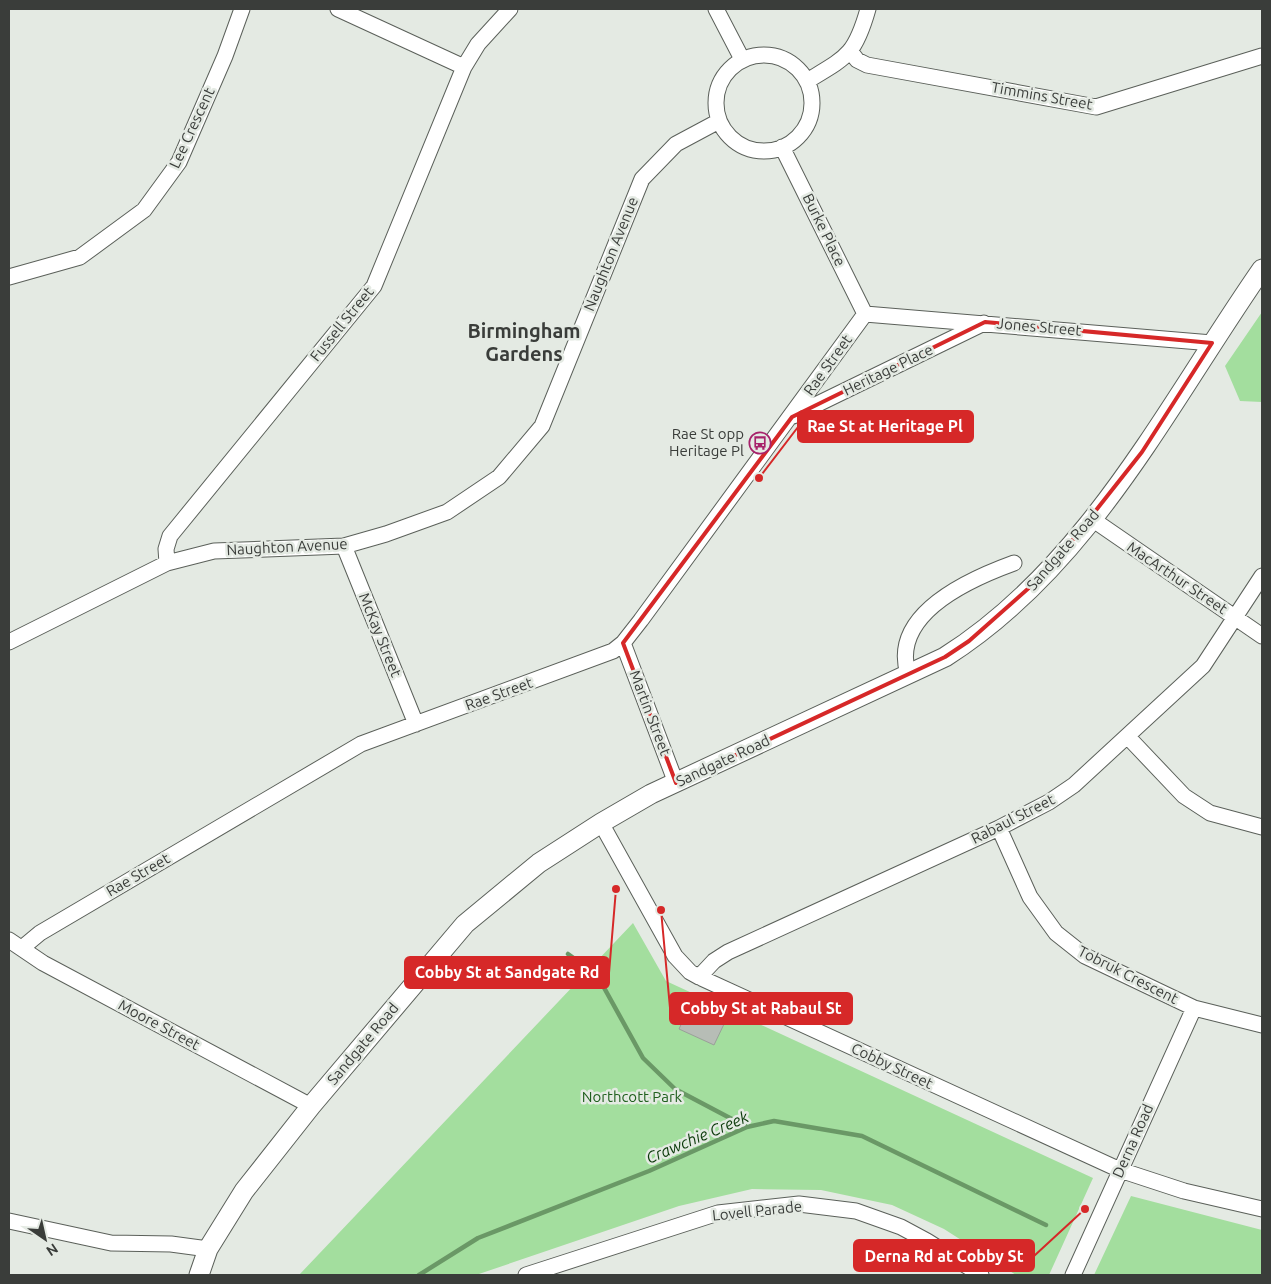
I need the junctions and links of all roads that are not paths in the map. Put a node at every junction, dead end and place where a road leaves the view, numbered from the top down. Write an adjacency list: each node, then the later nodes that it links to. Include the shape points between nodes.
1 (242, 9): 14 (street, Lee Crescent, via 180,162 144,210 80,257)
2 (338, 9): 9 (street)
3 (510, 9): 9 (street, Fussell Street, via 478,44)
4 (716, 9): 8 (street)
5 (868, 9): 6 (street, via 862,32)
6 (851, 52): 7 (street, Timmins Street, via 867,65 1096,107); 10 (street)
7 (1262, 56)
8 (742, 60): 10 (street, via 772,55 798,68); 11 (street, via 730,68 719,86 715,107)
9 (464, 67): 21 (street, Fussell Street, via 374,286 170,536 166,549)
10 (807, 81): 12 (street, via 812,95 812,110 807,124 798,136)
11 (718, 121): 12 (street, via 727,135 740,145 771,151); 20 (street, Naughton Avenue, via 676,144 642,179 542,426 499,477 447,512)
12 (782, 147): 15 (street, Burke Place)
13 (1262, 269): 17 (main road, Sandgate Road)
14 (9, 277)
15 (865, 314): 16 (street, Jones Street); 18 (street, Rae Street)
16 (985, 322): 17 (street, Jones Street); 18 (street, Heritage Place)
17 (1212, 343): 19 (main road, Sandgate Road, via 1142,452)
18 (792, 417): 27 (street, Rae Street)
19 (1092, 519): 24 (street, MacArthur Street); 28 (main road, Sandgate Road, via 1048,571 969,642)
20 (344, 546): 21 (street, Naughton Avenue, via 214,551); 29 (street, McKay Street)
21 (167, 563): 26 (street, Naughton Avenue)
22 (1014, 563): 28 (street, via 967,582 931,608 918,623 906,648 904,663)
23 (1262, 576): 24 (street, Rabaul Street)
24 (1235, 617): 25 (street, MacArthur Street); 30 (street, Rabaul Street, via 1204,666)
25 (1262, 636)
26 (9, 642)
27 (623, 643): 29 (street, Rae Street, via 601,657); 31 (street, Martin Street)
28 (908, 674): 31 (main road, Sandgate Road)
29 (416, 724): 35 (street, Rae Street, via 361,744 40,933)
30 (1128, 737): 33 (street, via 1184,796 1210,814); 34 (street, Rabaul Street, via 1074,785)
31 (676, 783): 32 (main road, Sandgate Road)
32 (600, 823): 36 (street, Cobby Street, via 675,956); 39 (main road, Sandgate Road, via 539,863 465,924)
33 (1262, 827)
34 (999, 828): 36 (street, Rabaul Street, via 728,952); 37 (street, Tobruk Crescent, via 1030,896 1056,933 1085,956)
35 (15, 944): 39 (street, Moore Street, via 43,963)
36 (699, 977): 40 (street, Cobby Street)
37 (1194, 1008): 38 (street, Tobruk Crescent); 40 (street, Derna Road)
38 (1262, 1024)
39 (311, 1106): 43 (main road, Sandgate Road, via 244,1191)
40 (1120, 1170): 41 (street, Cobby Street, via 1184,1191); 47 (street, Derna Road)
41 (1262, 1209)
42 (9, 1221): 43 (street, via 111,1243 171,1244)
43 (208, 1249): 44 (main road, Sandgate Road)
44 (199, 1275)
45 (526, 1275): 46 (street, Lovell Parade, via 718,1213 799,1204 856,1211 901,1227)
46 (981, 1275)
47 (1073, 1275)

